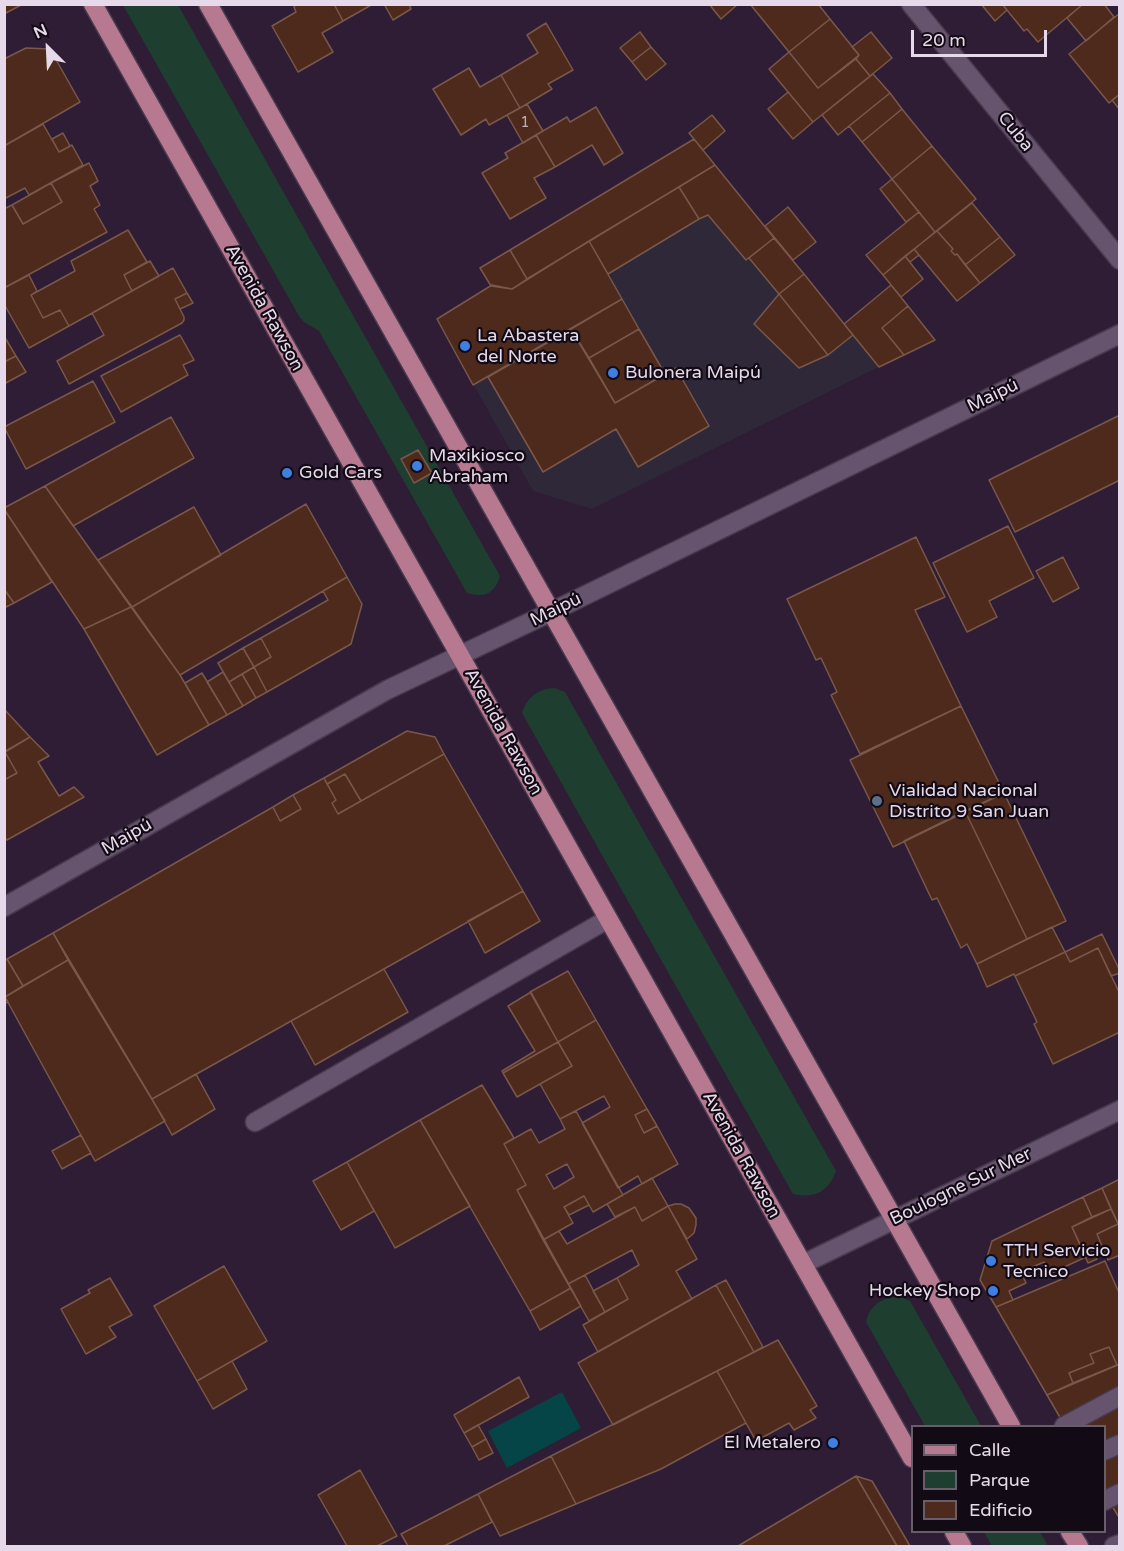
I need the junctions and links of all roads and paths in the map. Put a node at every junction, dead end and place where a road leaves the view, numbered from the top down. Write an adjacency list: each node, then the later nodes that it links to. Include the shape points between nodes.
1 (93, 4): 7 (main road, Avenida Rawson)
2 (208, 4): 6 (main road)
3 (911, 4): 4 (street, Cuba)
4 (1119, 260)
5 (1119, 334): 6 (street, Maipú)
6 (551, 612): 7 (street, Maipú); 12 (main road)
7 (460, 656): 8 (street, Maipú, via 387,690); 9 (main road, Avenida Rawson)
8 (4, 907)
9 (608, 919): 11 (street); 13 (main road, Avenida Rawson)
10 (1119, 1110): 12 (street, Boulogne Sur Mer)
11 (255, 1122)
12 (894, 1220): 13 (street, Boulogne Sur Mer); 15 (main road)
13 (803, 1264): 17 (main road, Avenida Rawson)
14 (1119, 1396): 16 (street)
15 (1010, 1425)
16 (1066, 1425)
17 (911, 1456)
18 (1071, 1533): 20 (main road)
19 (1119, 1544): 21 (street)
20 (1079, 1546)
21 (1114, 1546)

